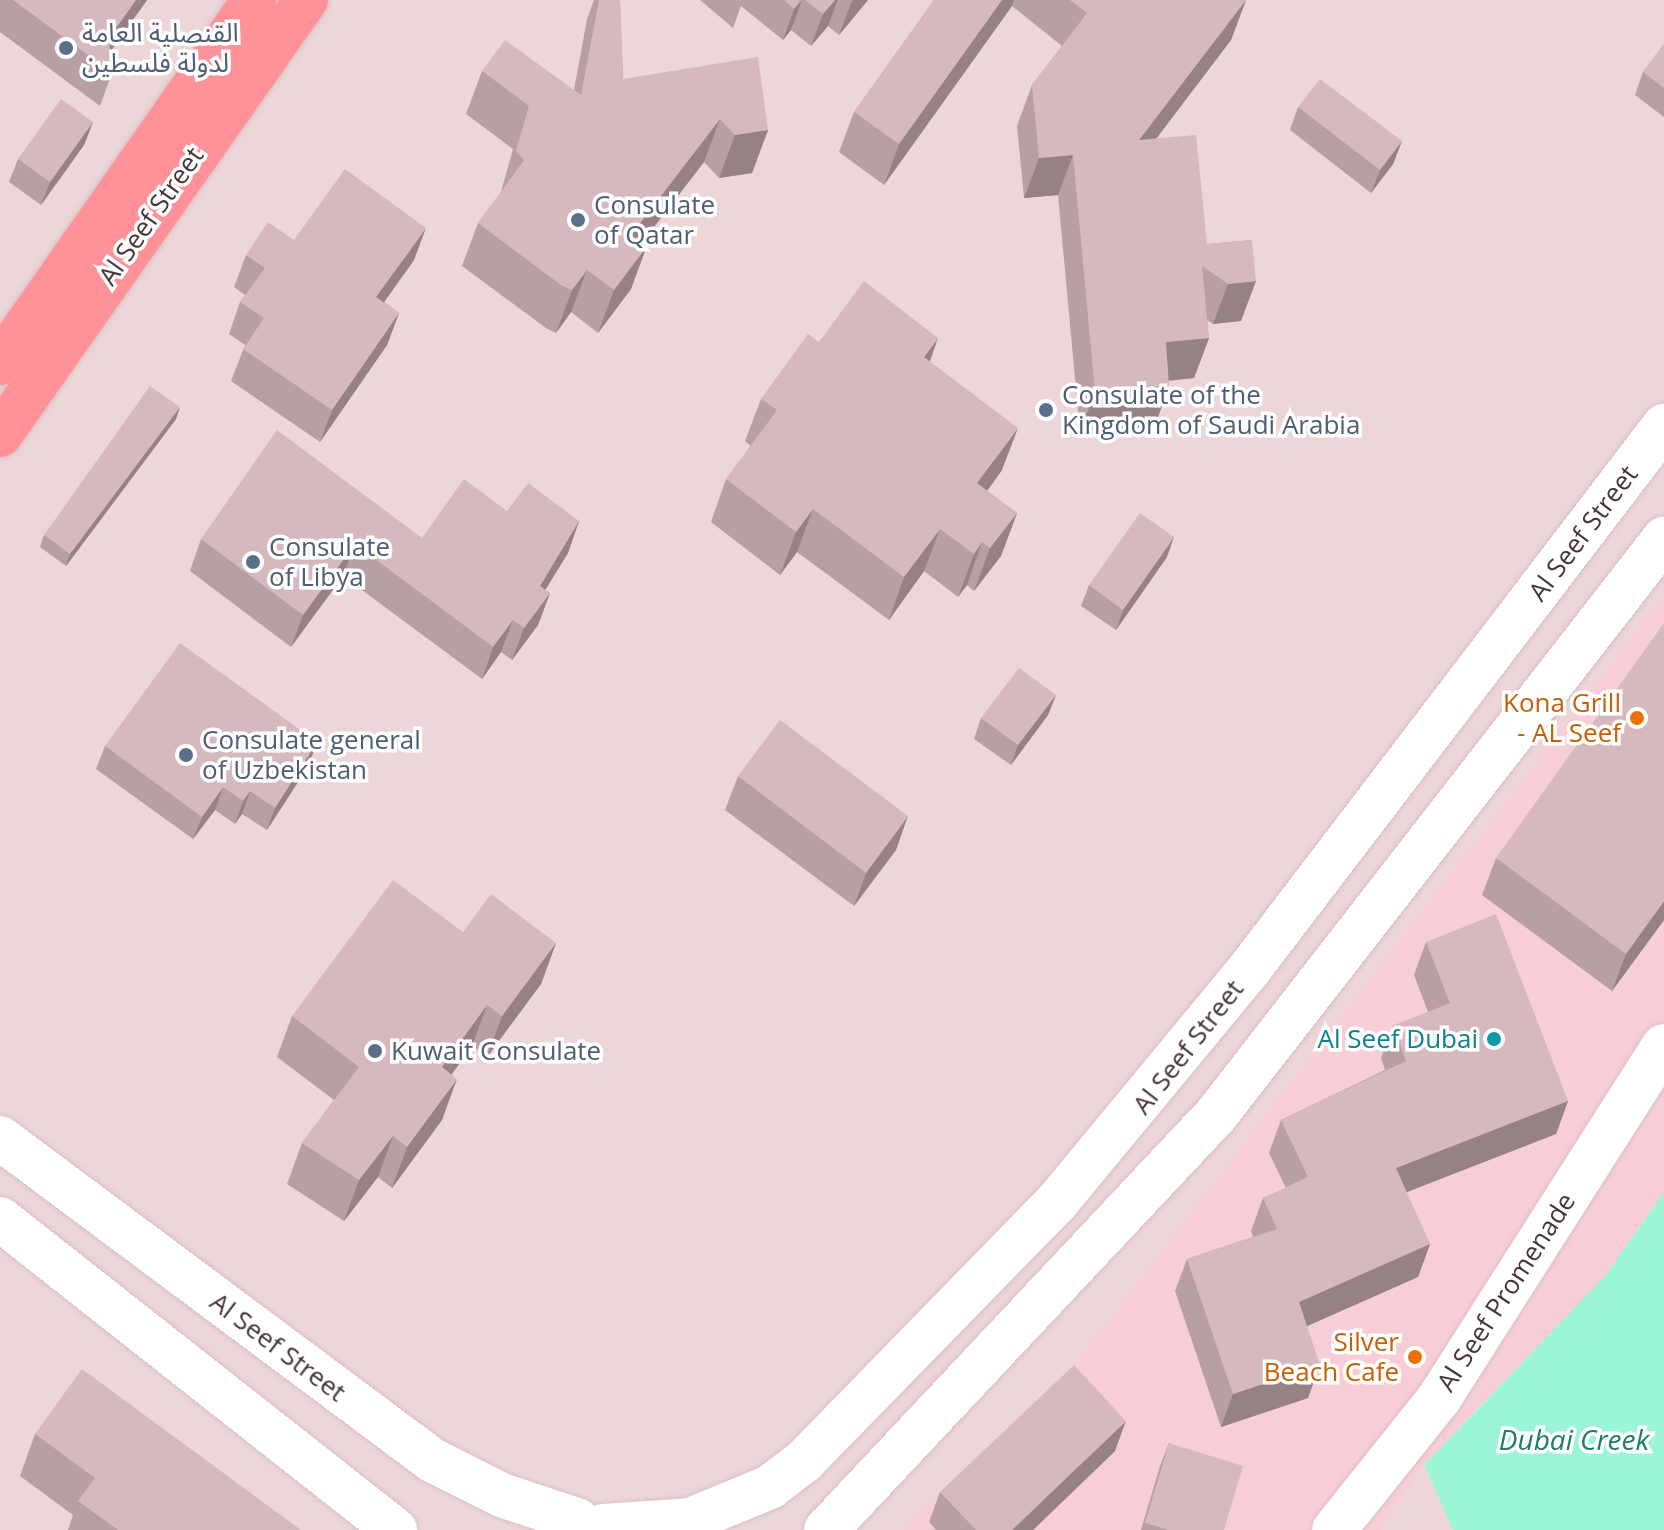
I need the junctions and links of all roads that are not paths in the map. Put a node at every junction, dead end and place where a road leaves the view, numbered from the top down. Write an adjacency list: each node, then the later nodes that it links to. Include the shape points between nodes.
1 (254, 0): 3 (main road, Al Seef Street)
2 (306, 0): 5 (main road, Al Seef Street)
3 (0, 363)
4 (1664, 426): 10 (street, Al Seef Street, via 1163,1080 1046,1214 804,1461 770,1487 690,1520)
5 (0, 435)
6 (1664, 539): 13 (street, via 1216,1115)
7 (1664, 1046): 14 (street, Al Seef Promenade, via 1440,1397)
8 (0, 1138): 10 (street, Al Seef Street, via 432,1460 504,1496)
9 (0, 1219): 11 (street)
10 (597, 1525): 12 (street, Al Seef Street)
11 (395, 1530)
12 (523, 1530)
13 (826, 1530)
14 (1334, 1530)

